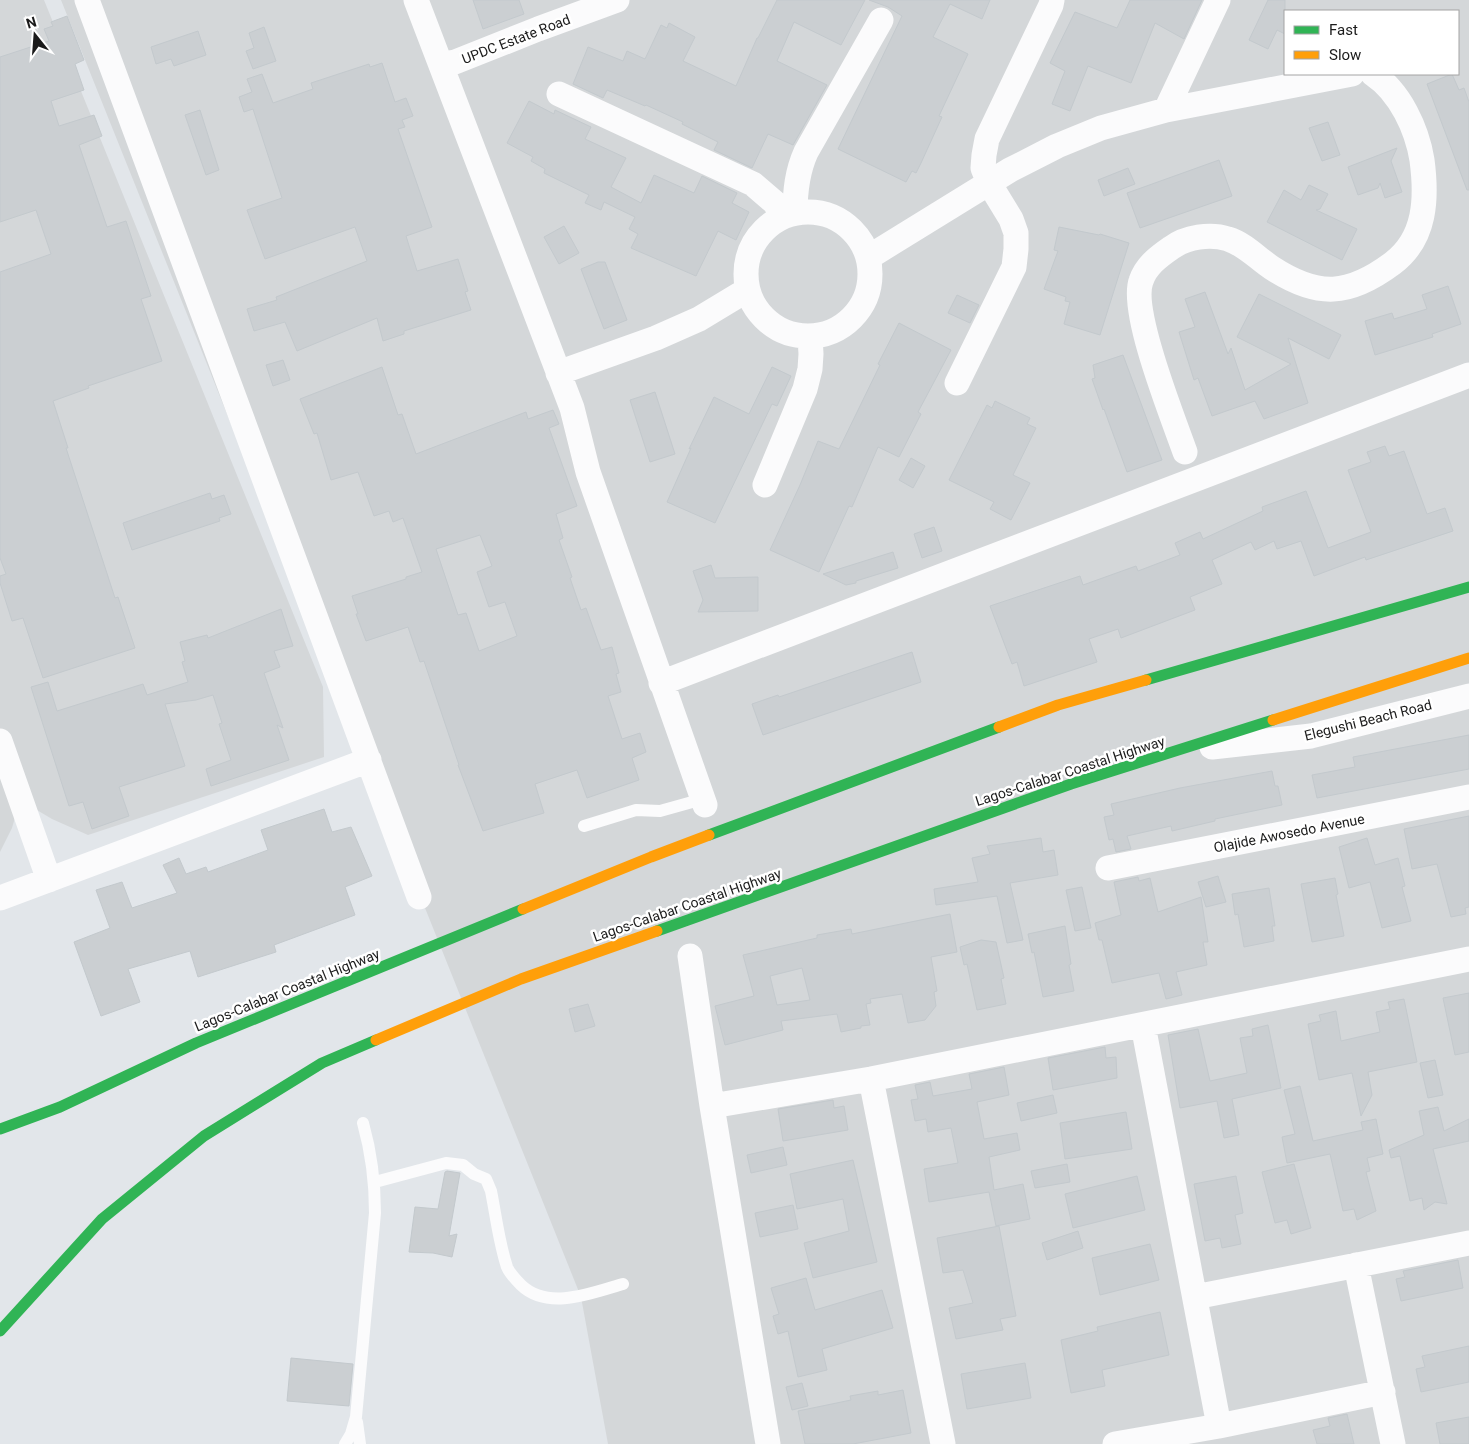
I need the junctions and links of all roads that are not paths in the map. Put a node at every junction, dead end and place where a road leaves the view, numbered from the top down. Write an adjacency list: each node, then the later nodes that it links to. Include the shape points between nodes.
1 (416, 0): 7 (street)
2 (618, 0): 7 (street, UPDC Estate Road, via 455,62)
3 (1052, 0): 12 (street, via 987,139 984,168)
4 (1218, 0): 11 (street)
5 (93, 2): 28 (street)
6 (881, 20): 13 (street, via 806,152 798,169)
7 (442, 64): 17 (street)
8 (1347, 75): 11 (street)
9 (1375, 75): 20 (street, via 1383,80 1404,109 1421,157 1425,186 1423,214 1416,236 1403,256 1364,282 1341,289 1322,289 1299,283 1229,239 1213,236 1194,237 1175,245 1147,269 1140,283 1141,314)
10 (559, 94): 13 (street, via 754,184)
11 (1166, 110): 12 (street, via 1101,128 1066,142)
12 (989, 183): 14 (street); 19 (street, via 1016,233 1014,267)
13 (789, 215): 14 (street, via 805,211 827,214 846,224 859,237); 15 (street, via 765,228 751,247 745,268)
14 (869, 257): 16 (street, via 871,279 865,300 855,314 831,332)
15 (747, 290): 16 (street, via 756,309 771,325 788,333); 17 (street, via 699,319 665,334)
16 (810, 336): 21 (street, via 810,369 805,389)
17 (558, 373): 24 (street, via 572,408 588,472)
18 (1469, 376): 24 (street)
19 (957, 383)
20 (1184, 452)
21 (765, 485)
22 (1469, 587): 42 (highway, Lagos-Calabar Coastal Highway, via 1058,705 642,861 196,1043 60,1107)
23 (1469, 658): 27 (highway, Lagos-Calabar Coastal Highway)
24 (661, 683): 30 (street)
25 (1469, 696): 27 (street, Elegushi Beach Road, via 1311,736)
26 (0, 741): 33 (street)
27 (1177, 751): 48 (highway, Lagos-Calabar Coastal Highway, via 1071,784 521,979 322,1063 204,1136 102,1219)
28 (369, 760): 33 (street); 34 (street)
29 (1469, 798): 32 (street, Olajide Awosedo Avenue)
30 (704, 802): 31 (lane, via 660,811 636,810)
31 (584, 826)
32 (1108, 868)
33 (49, 880): 35 (street)
34 (419, 897)
35 (0, 898)
36 (690, 956): 40 (street)
37 (1469, 959): 38 (street)
38 (1143, 1024): 39 (street); 47 (street)
39 (871, 1079): 40 (street); 55 (street)
40 (712, 1106): 54 (street)
41 (363, 1123): 43 (lane)
42 (0, 1128)
43 (375, 1182): 46 (lane, via 446,1163 463,1165 486,1179 508,1268 527,1291 542,1298 581,1297); 50 (lane, via 375,1214)
44 (1469, 1242): 45 (street)
45 (1356, 1265): 47 (street); 49 (street)
46 (623, 1284)
47 (1195, 1297): 51 (street)
48 (0, 1331)
49 (1383, 1392): 51 (street); 57 (street)
50 (356, 1417): 52 (lane); 53 (lane)
51 (1219, 1426): 56 (street)
52 (345, 1444)
53 (360, 1444)
54 (768, 1444)
55 (943, 1444)
56 (1115, 1444)
57 (1393, 1444)

